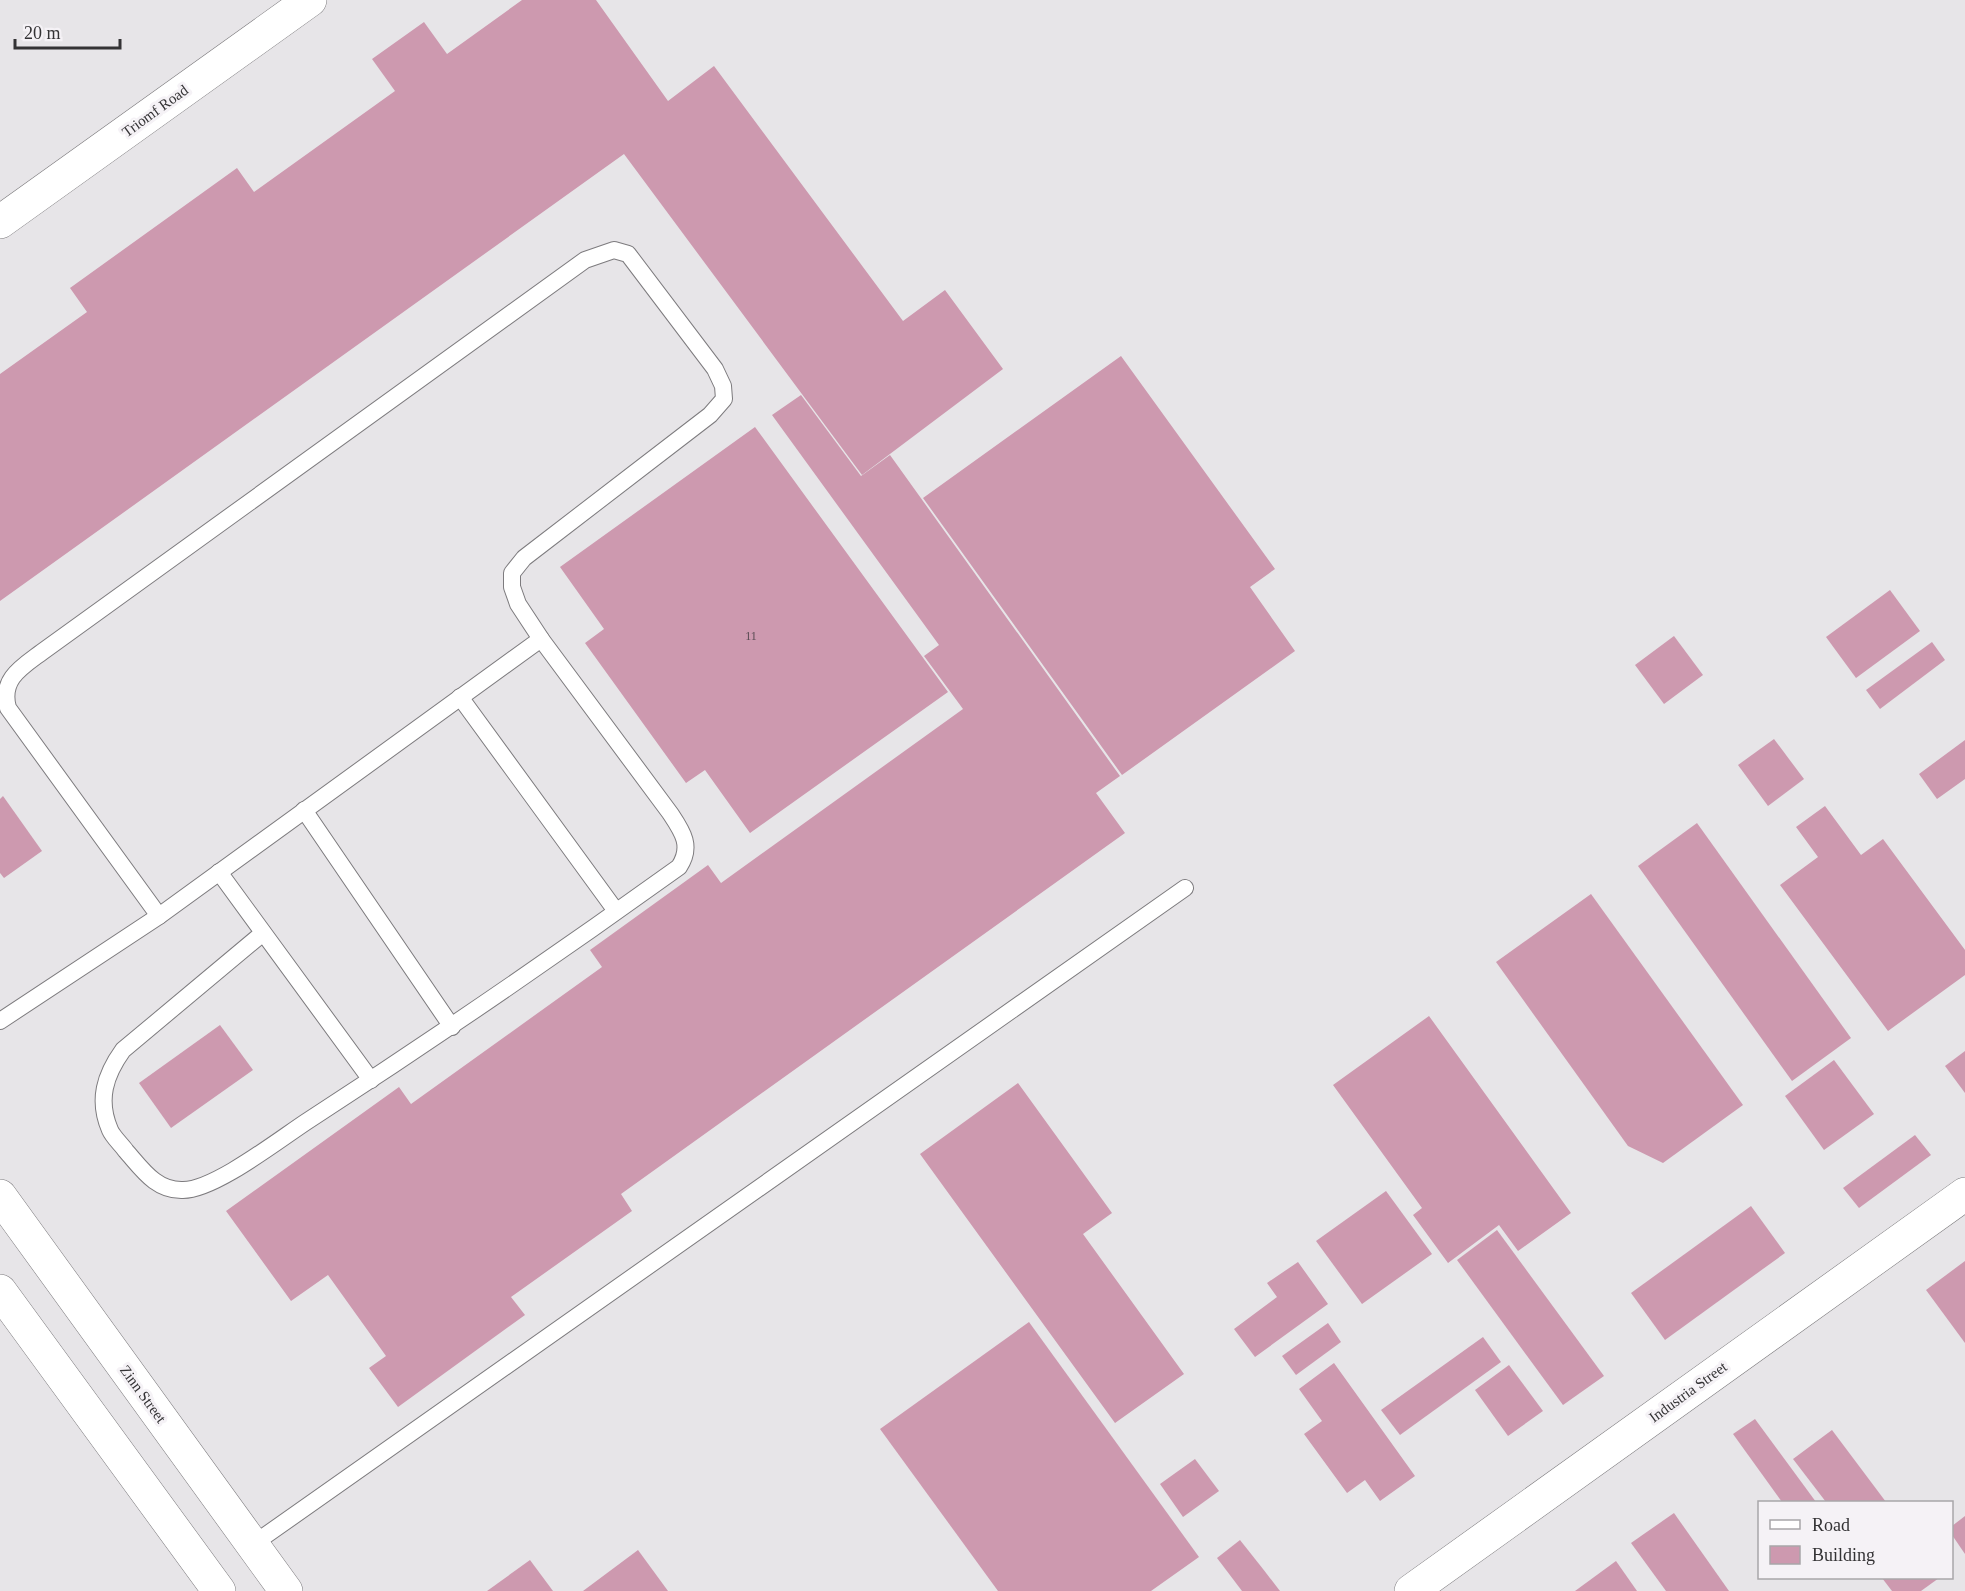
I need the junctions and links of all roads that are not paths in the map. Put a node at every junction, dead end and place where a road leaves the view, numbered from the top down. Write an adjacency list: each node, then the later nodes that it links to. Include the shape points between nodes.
1 (310, 0): 2 (street, Triomf Road)
2 (0, 222)
3 (541, 639): 4 (lane); 8 (lane, via 670,813 687,843 686,856 679,867); 9 (lane, via 518,604 512,573 524,558 710,415 724,399 723,386 714,369 644,273 628,254 614,250 585,260 42,651 11,678 6,686 8,708)
4 (460, 698): 5 (lane); 8 (lane)
5 (304, 810): 6 (lane); 12 (lane)
6 (219, 872): 9 (lane); 10 (lane)
7 (1185, 888): 17 (lane)
8 (616, 911): 12 (lane)
9 (159, 916): 11 (lane)
10 (263, 933): 13 (lane); 13 (lane, via 123,1050 103,1088 110,1132 149,1179 166,1188 185,1191 229,1172)
11 (0, 1021)
12 (452, 1027): 13 (lane)
13 (371, 1080)
14 (1965, 1194): 20 (street, Industria Street)
15 (0, 1196): 17 (street, Zinn Street)
16 (0, 1291): 18 (street)
17 (252, 1545): 19 (street, Zinn Street)
18 (219, 1591)
19 (286, 1591)
20 (1411, 1591)

